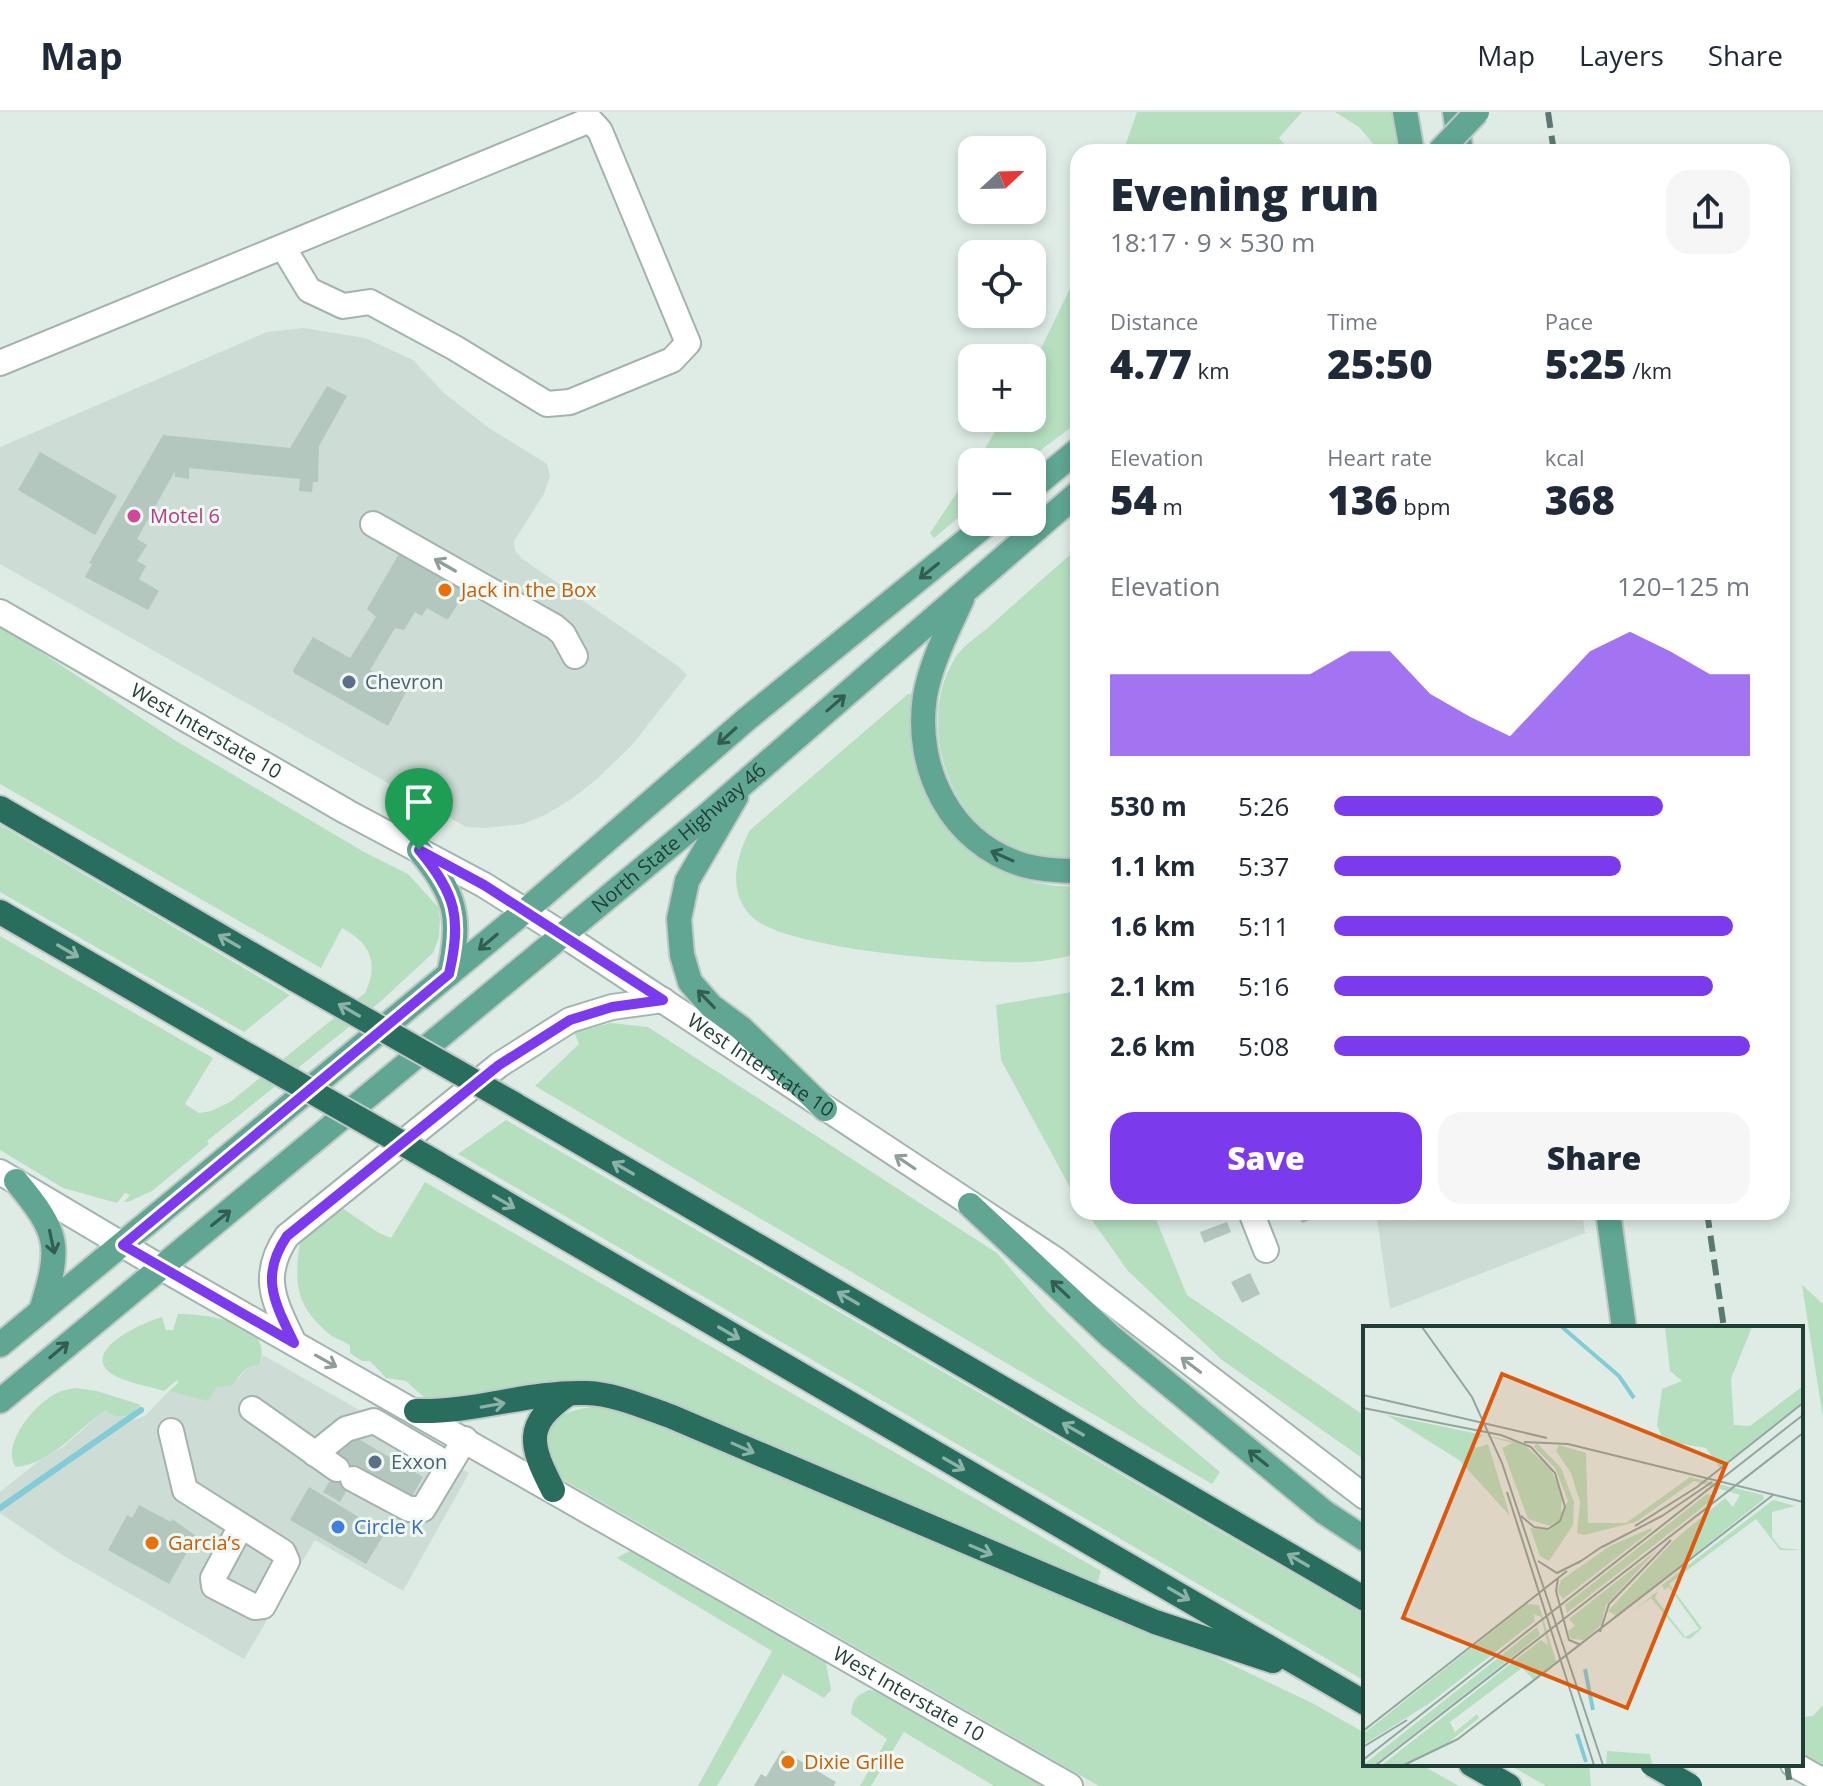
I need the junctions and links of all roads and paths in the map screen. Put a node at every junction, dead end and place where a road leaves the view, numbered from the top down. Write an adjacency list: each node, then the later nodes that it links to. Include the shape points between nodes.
1 (1405, 112): 4 (main road)
2 (1455, 112): 6 (main road)
3 (1477, 112): 5 (main road, bridge)
4 (1411, 144)
5 (1447, 144)
6 (1460, 144)
7 (283, 247): 7 (street, via 590,120 600,131 688,343 672,360 570,402 547,404 370,302 343,306 309,290); 8 (street)
8 (0, 363)
9 (1070, 457): 10 (main road)
10 (1046, 476)
11 (1070, 500): 14 (main road, North State Highway 46)
12 (373, 524): 16 (street, one-way to 12, via 555,627)
13 (972, 536): 21 (main road, one-way to 21, via 748,718)
14 (966, 591): 17 (main road, North State Highway 46, one-way to 14); 20 (main road, one-way to 14, via 1026,866 985,848 948,811 937,789 923,738 926,693)
15 (0, 612): 19 (street, West Interstate 10)
16 (575, 656)
17 (744, 782): 23 (main road, North State Highway 46); 26 (main road, one-way to 17, via 711,1006 690,982 682,955 679,919 687,881)
18 (0, 808): 51 (highway, one-way to 18, bridge)
19 (419, 850): 21 (street, West Interstate 10); 24 (main road, via 450,894 457,930)
20 (1070, 870)
21 (525, 911): 23 (street, West Interstate 10); 24 (main road, one-way to 24)
22 (0, 912): 52 (highway, one-way to 52, bridge)
23 (562, 934): 25 (street, West Interstate 10); 33 (main road, North State Highway 46, one-way to 23)
24 (449, 974): 31 (main road)
25 (663, 1000): 26 (street, West Interstate 10); 36 (street, via 570,1020 499,1065 287,1236 274,1254 271,1277 273,1300)
26 (825, 1109): 28 (street, West Interstate 10, one-way to 26)
27 (8, 1176): 31 (street, West Interstate 10); 34 (main road, one-way to 34, via 37,1207 54,1244 55,1261)
28 (970, 1205): 48 (street, West Interstate 10, one-way to 28, via 1056,1260); 50 (main road, one-way to 28, via 1324,1512 1110,1336)
29 (1254, 1220): 32 (street)
30 (1609, 1220): 35 (main road)
31 (123, 1245): 33 (street, West Interstate 10); 34 (main road)
32 (1266, 1250)
33 (160, 1267): 36 (street, West Interstate 10); 39 (main road, North State Highway 46, one-way to 33)
34 (41, 1311): 37 (main road)
35 (1624, 1326)
36 (294, 1343): 40 (street, West Interstate 10, one-way to 40)
37 (0, 1345)
38 (570, 1393): 40 (highway, one-way to 38, via 455,1411); 47 (highway, via 548,1408 534,1436); 52 (highway, one-way to 52, via 605,1396 670,1416 1155,1622)
39 (0, 1401)
40 (410, 1407): 42 (street); 44 (street, West Interstate 10)
41 (252, 1409): 45 (street)
42 (386, 1428): 45 (street, via 374,1421 346,1429); 46 (street)
43 (171, 1431): 49 (street, via 185,1490)
44 (465, 1439): 46 (street); 47 (street, West Interstate 10)
45 (315, 1454): 46 (street, via 409,1509 423,1509)
46 (449, 1465)
47 (553, 1490): 59 (street, West Interstate 10)
48 (1363, 1495)
49 (241, 1526)
50 (1363, 1538)
51 (1363, 1598)
52 (1317, 1675): 53 (highway)
53 (1363, 1702)
54 (1474, 1766): 60 (highway)
55 (1655, 1766): 61 (highway, bridge)
56 (1685, 1766): 61 (main road)
57 (1797, 1766): 58 (street)
58 (1823, 1781)
59 (1070, 1786)
60 (1509, 1786)
61 (1690, 1786)

